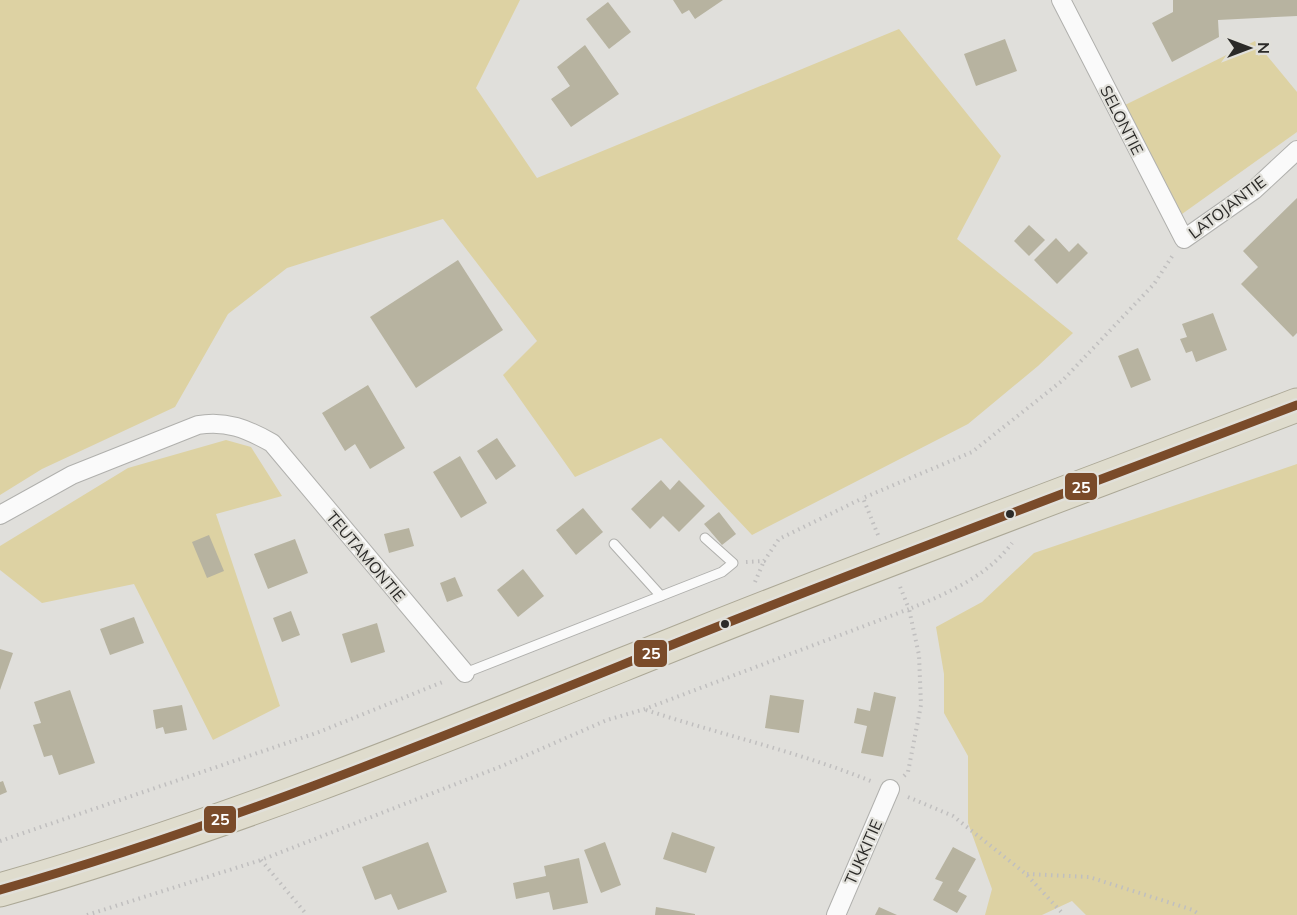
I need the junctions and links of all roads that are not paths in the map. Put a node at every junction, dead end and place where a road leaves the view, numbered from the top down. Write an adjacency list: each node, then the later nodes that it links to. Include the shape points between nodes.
1 (1061, 0): 3 (street, SELONTIE)
2 (1297, 150): 3 (street, LATOJANTIE, via 1254,190)
3 (1184, 239)
4 (1297, 405): 11 (highway, via 795,596 280,799)
5 (0, 515): 9 (street, TEUTAMONTIE, via 72,476 198,425 228,423 272,443)
6 (705, 538): 8 (lane, via 733,563 722,572)
7 (614, 544): 8 (lane)
8 (661, 596): 9 (lane)
9 (465, 673)
10 (890, 789): 12 (street, TUKKITIE)
11 (0, 890)
12 (836, 915)

